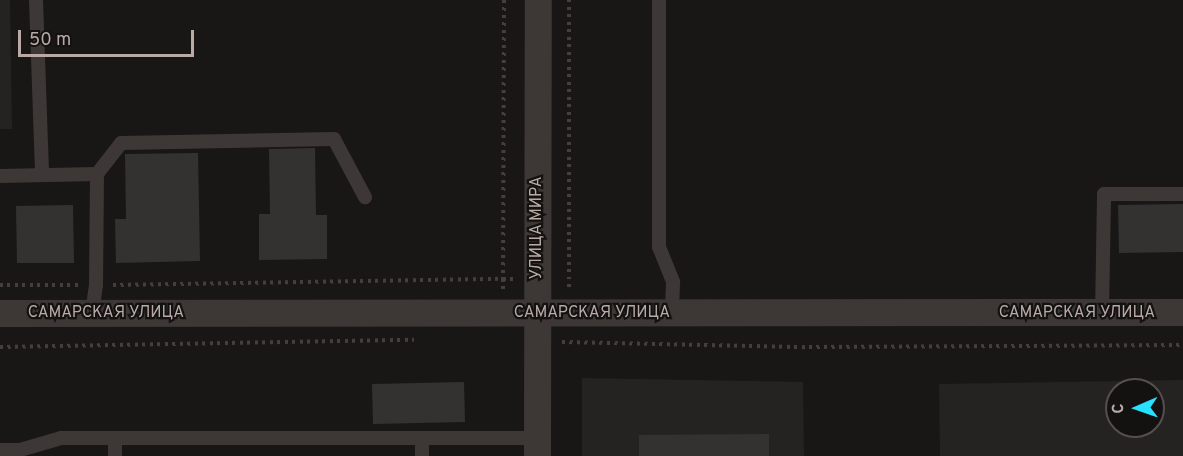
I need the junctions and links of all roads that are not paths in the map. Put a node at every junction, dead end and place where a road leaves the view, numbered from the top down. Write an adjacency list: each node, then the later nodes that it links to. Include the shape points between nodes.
1 (36, 0): 5 (lane)
2 (538, 0): 9 (street, УЛИЦА МИРА)
3 (658, 0): 14 (lane, via 659,247 673,282)
4 (97, 174): 5 (lane); 8 (lane, via 121,143 334,139); 12 (lane)
5 (42, 175): 6 (lane)
6 (0, 176)
7 (1183, 194): 13 (lane, via 1104,194)
8 (365, 197)
9 (537, 312): 12 (street, САМАРСКАЯ УЛИЦА); 14 (street, САМАРСКАЯ УЛИЦА); 17 (street, УЛИЦА МИРА)
10 (1183, 312): 13 (street, САМАРСКАЯ УЛИЦА)
11 (0, 313): 12 (street, САМАРСКАЯ УЛИЦА)
12 (92, 313)
13 (1102, 313): 14 (street, САМАРСКАЯ УЛИЦА)
14 (672, 314)
15 (115, 438): 16 (lane); 18 (lane, via 61,438 20,450); 19 (lane)
16 (422, 438): 17 (lane); 20 (lane)
17 (537, 447)
18 (0, 450)
19 (115, 456)
20 (422, 456)

